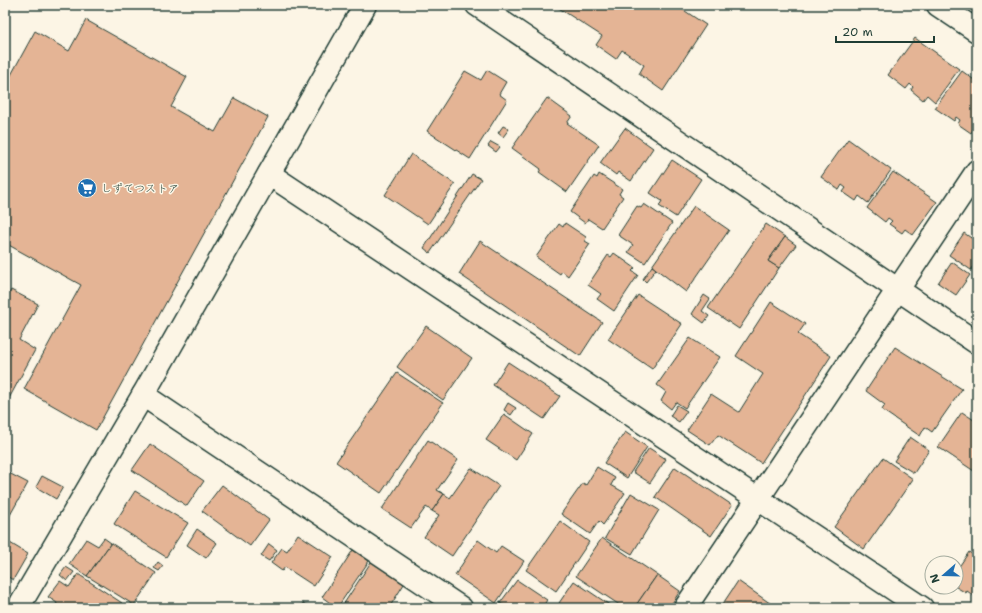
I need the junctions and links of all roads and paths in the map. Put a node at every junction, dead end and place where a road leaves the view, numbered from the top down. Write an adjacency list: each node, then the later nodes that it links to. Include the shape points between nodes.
1 (365, 5): 6 (street)
2 (477, 5): 7 (street)
3 (938, 5): 4 (street)
4 (977, 31)
5 (977, 171): 7 (street)
6 (269, 174): 9 (street); 10 (street)
7 (898, 290): 8 (street); 10 (street)
8 (977, 343)
9 (143, 395): 11 (street); 12 (street)
10 (758, 499): 13 (street); 14 (street)
11 (18, 608)
12 (461, 608)
13 (685, 608)
14 (922, 608)

